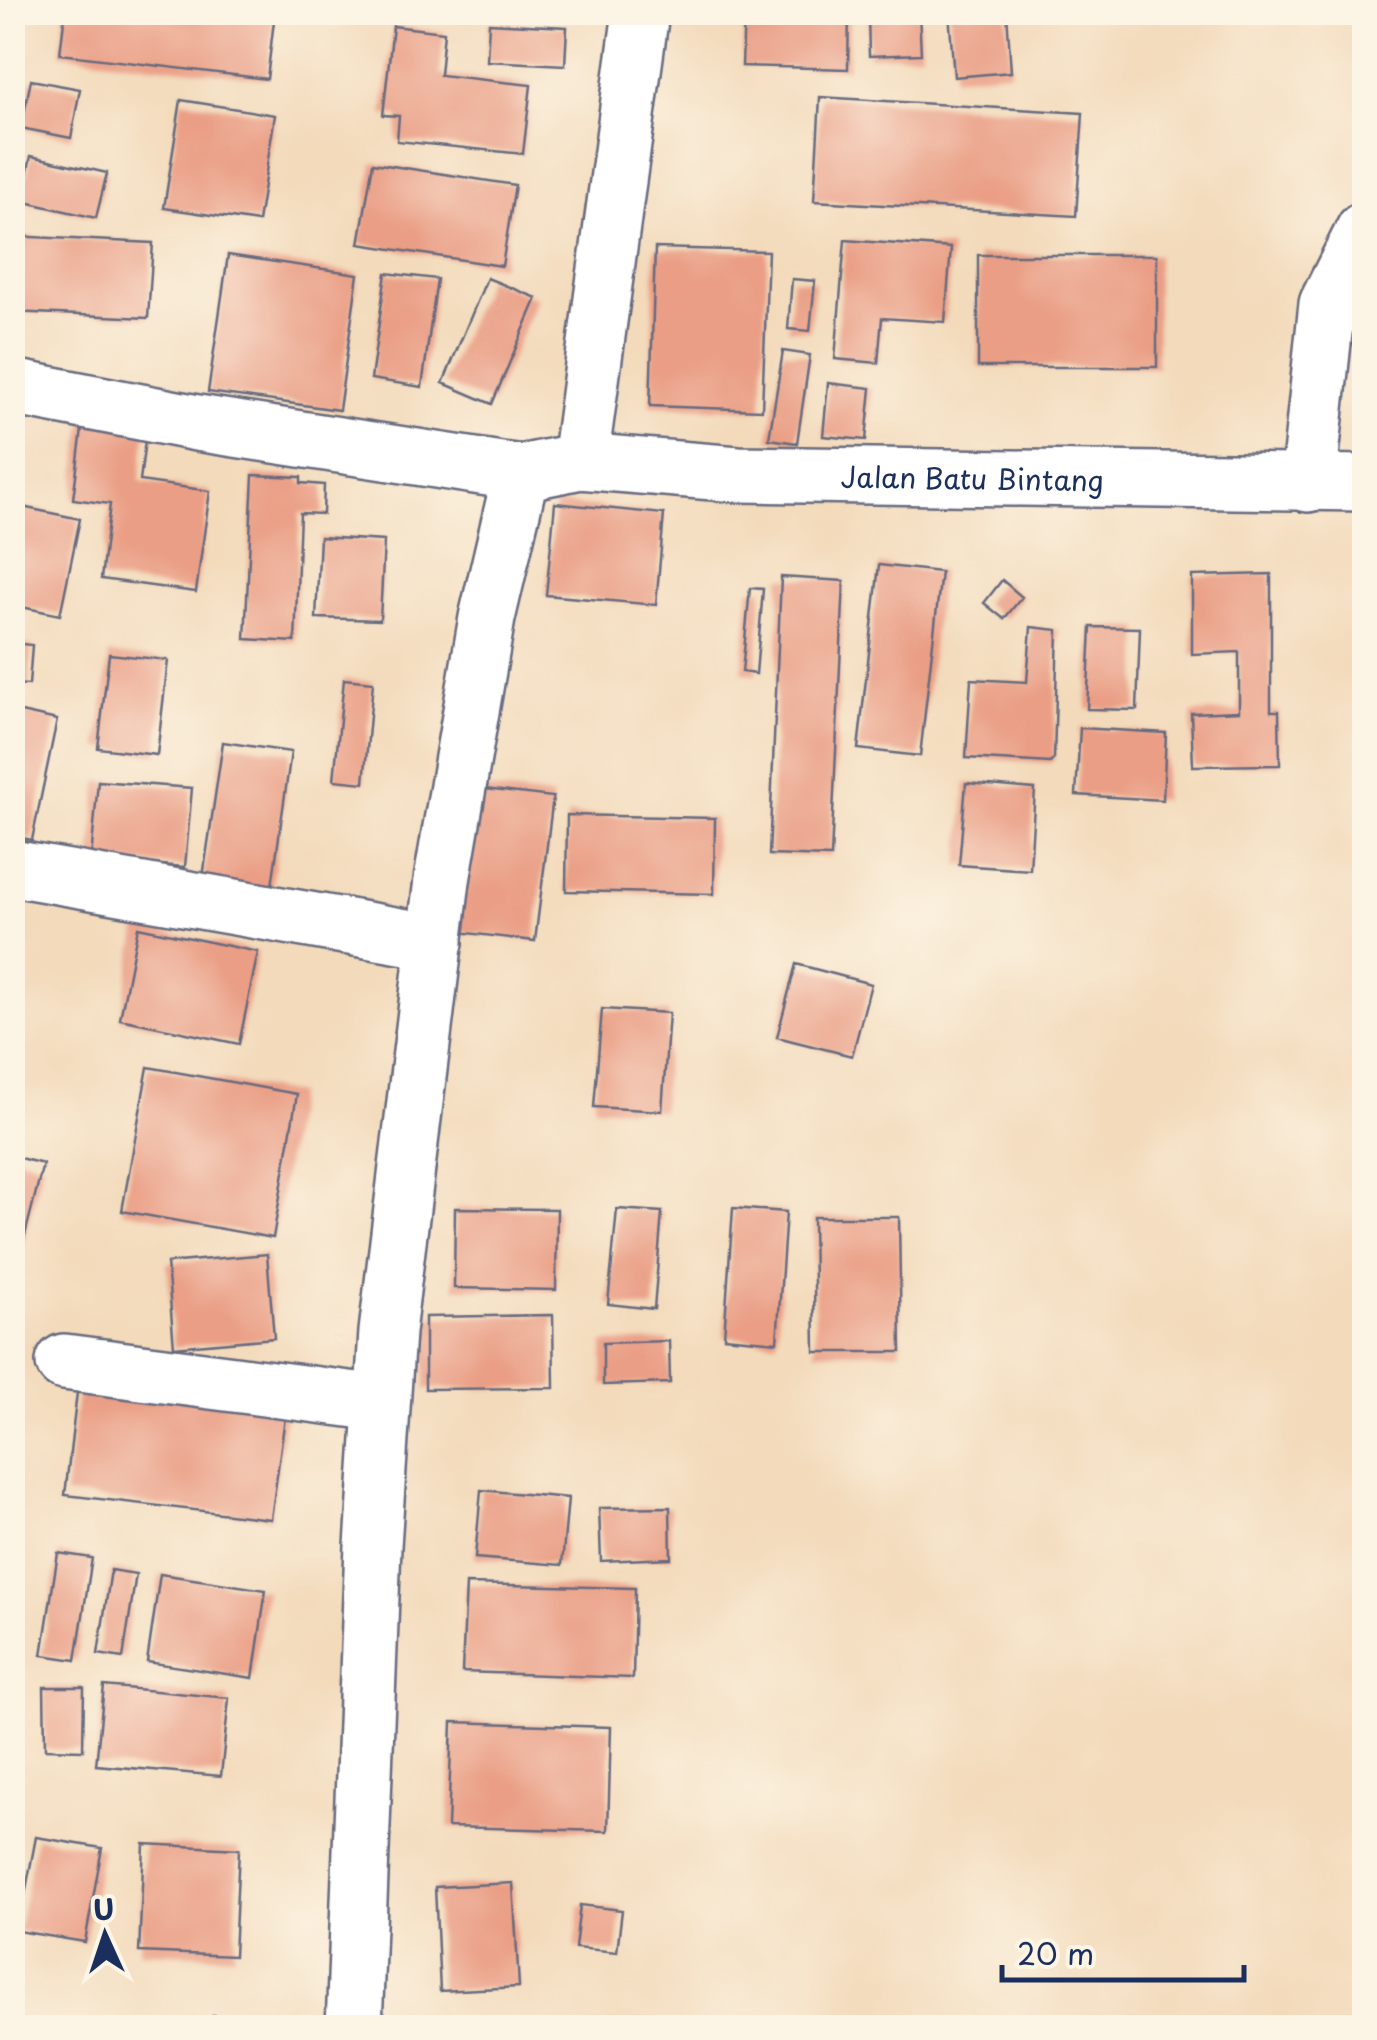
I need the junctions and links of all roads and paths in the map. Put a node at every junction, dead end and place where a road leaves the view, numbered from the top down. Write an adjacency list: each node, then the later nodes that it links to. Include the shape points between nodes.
1 (641, 12): 4 (street)
2 (1364, 230): 7 (street, via 1328,304)
3 (12, 387): 5 (street)
4 (580, 460): 5 (street, Jalan Batu Bintang); 7 (street, Jalan Batu Bintang, via 738,474)
5 (521, 473): 9 (street, via 487,618)
6 (1364, 483): 7 (street, Jalan Batu Bintang)
7 (1308, 484)
8 (12, 868): 9 (street)
9 (435, 942): 11 (street)
10 (64, 1362): 11 (street)
11 (380, 1403): 12 (street)
12 (354, 2028)

